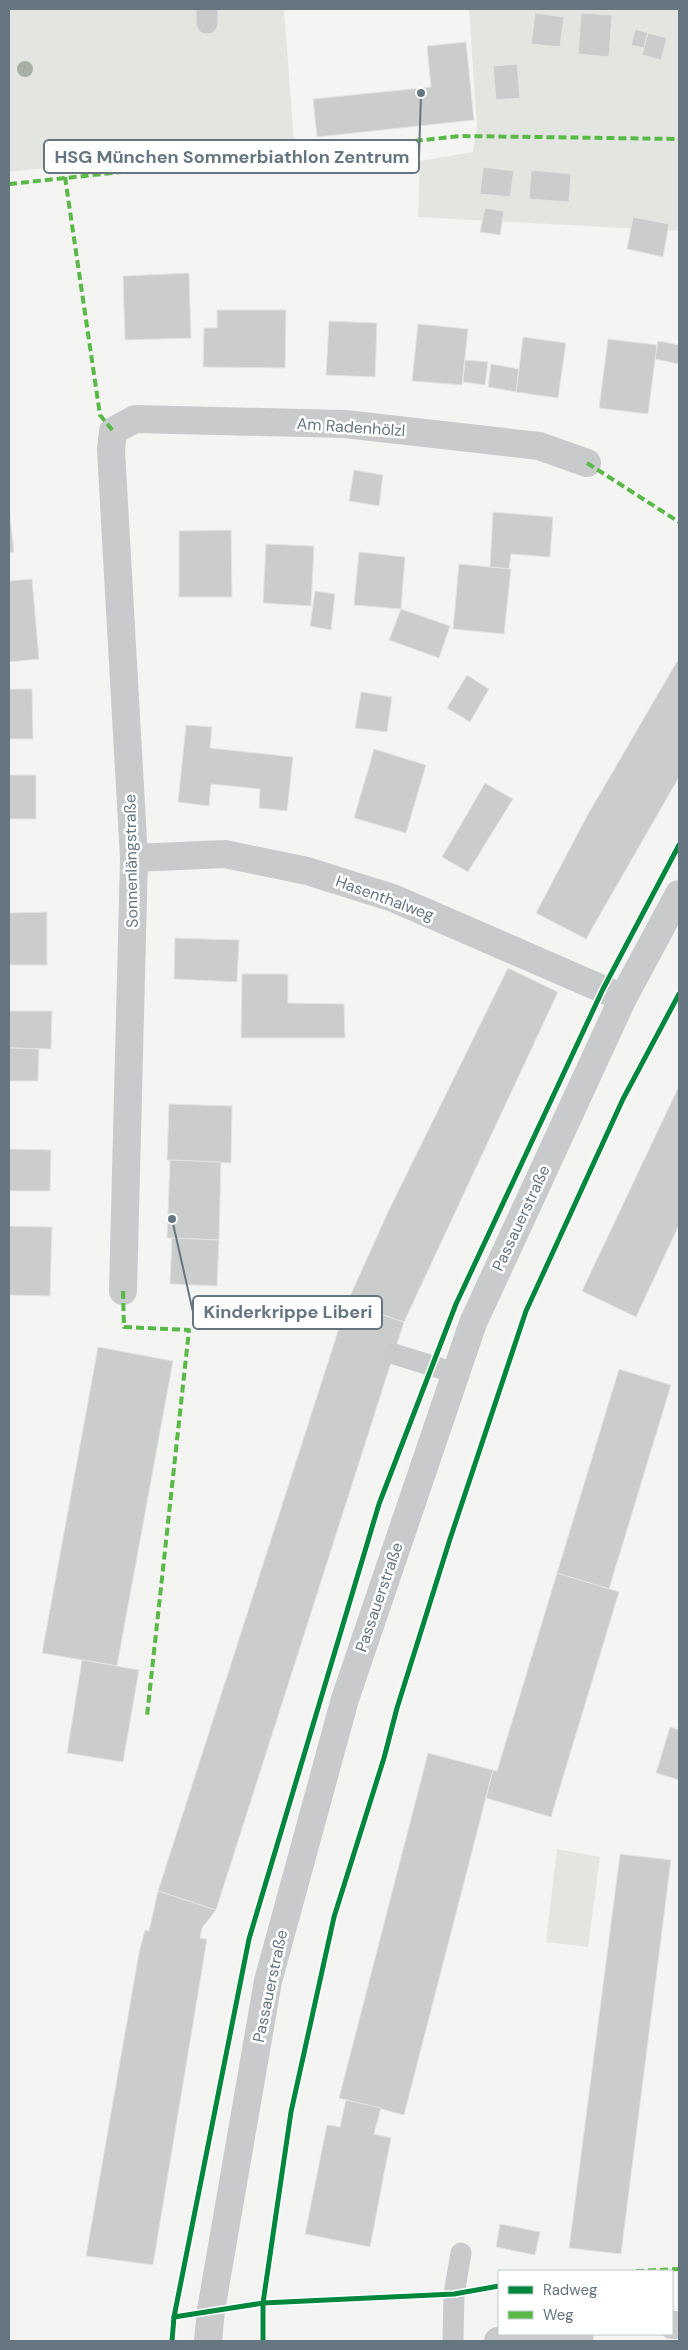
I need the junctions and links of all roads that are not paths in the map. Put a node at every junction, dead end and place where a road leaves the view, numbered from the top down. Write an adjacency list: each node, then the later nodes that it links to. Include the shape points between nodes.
1 (114, 431): 2 (street, Am Radenhölzl, via 136,419 345,424 539,446); 3 (street, Sonnenlängstraße, via 111,450)
2 (587, 463)
3 (134, 858): 5 (street, Hasenthalweg, via 225,854 307,871 393,898); 6 (street, Sonnenlängstraße)
4 (679, 894): 5 (street, Passauerstraße)
5 (623, 998): 8 (street, Passauerstraße, via 473,1322)
6 (123, 1291)
7 (394, 1354): 8 (lane)
8 (455, 1373): 12 (street, Passauerstraße, via 345,1699 268,1981)
9 (460, 2253): 13 (lane, via 454,2294)
10 (572, 2335): 11 (street)
11 (538, 2339): 14 (street)
12 (208, 2341)
13 (453, 2341)
14 (498, 2341)

